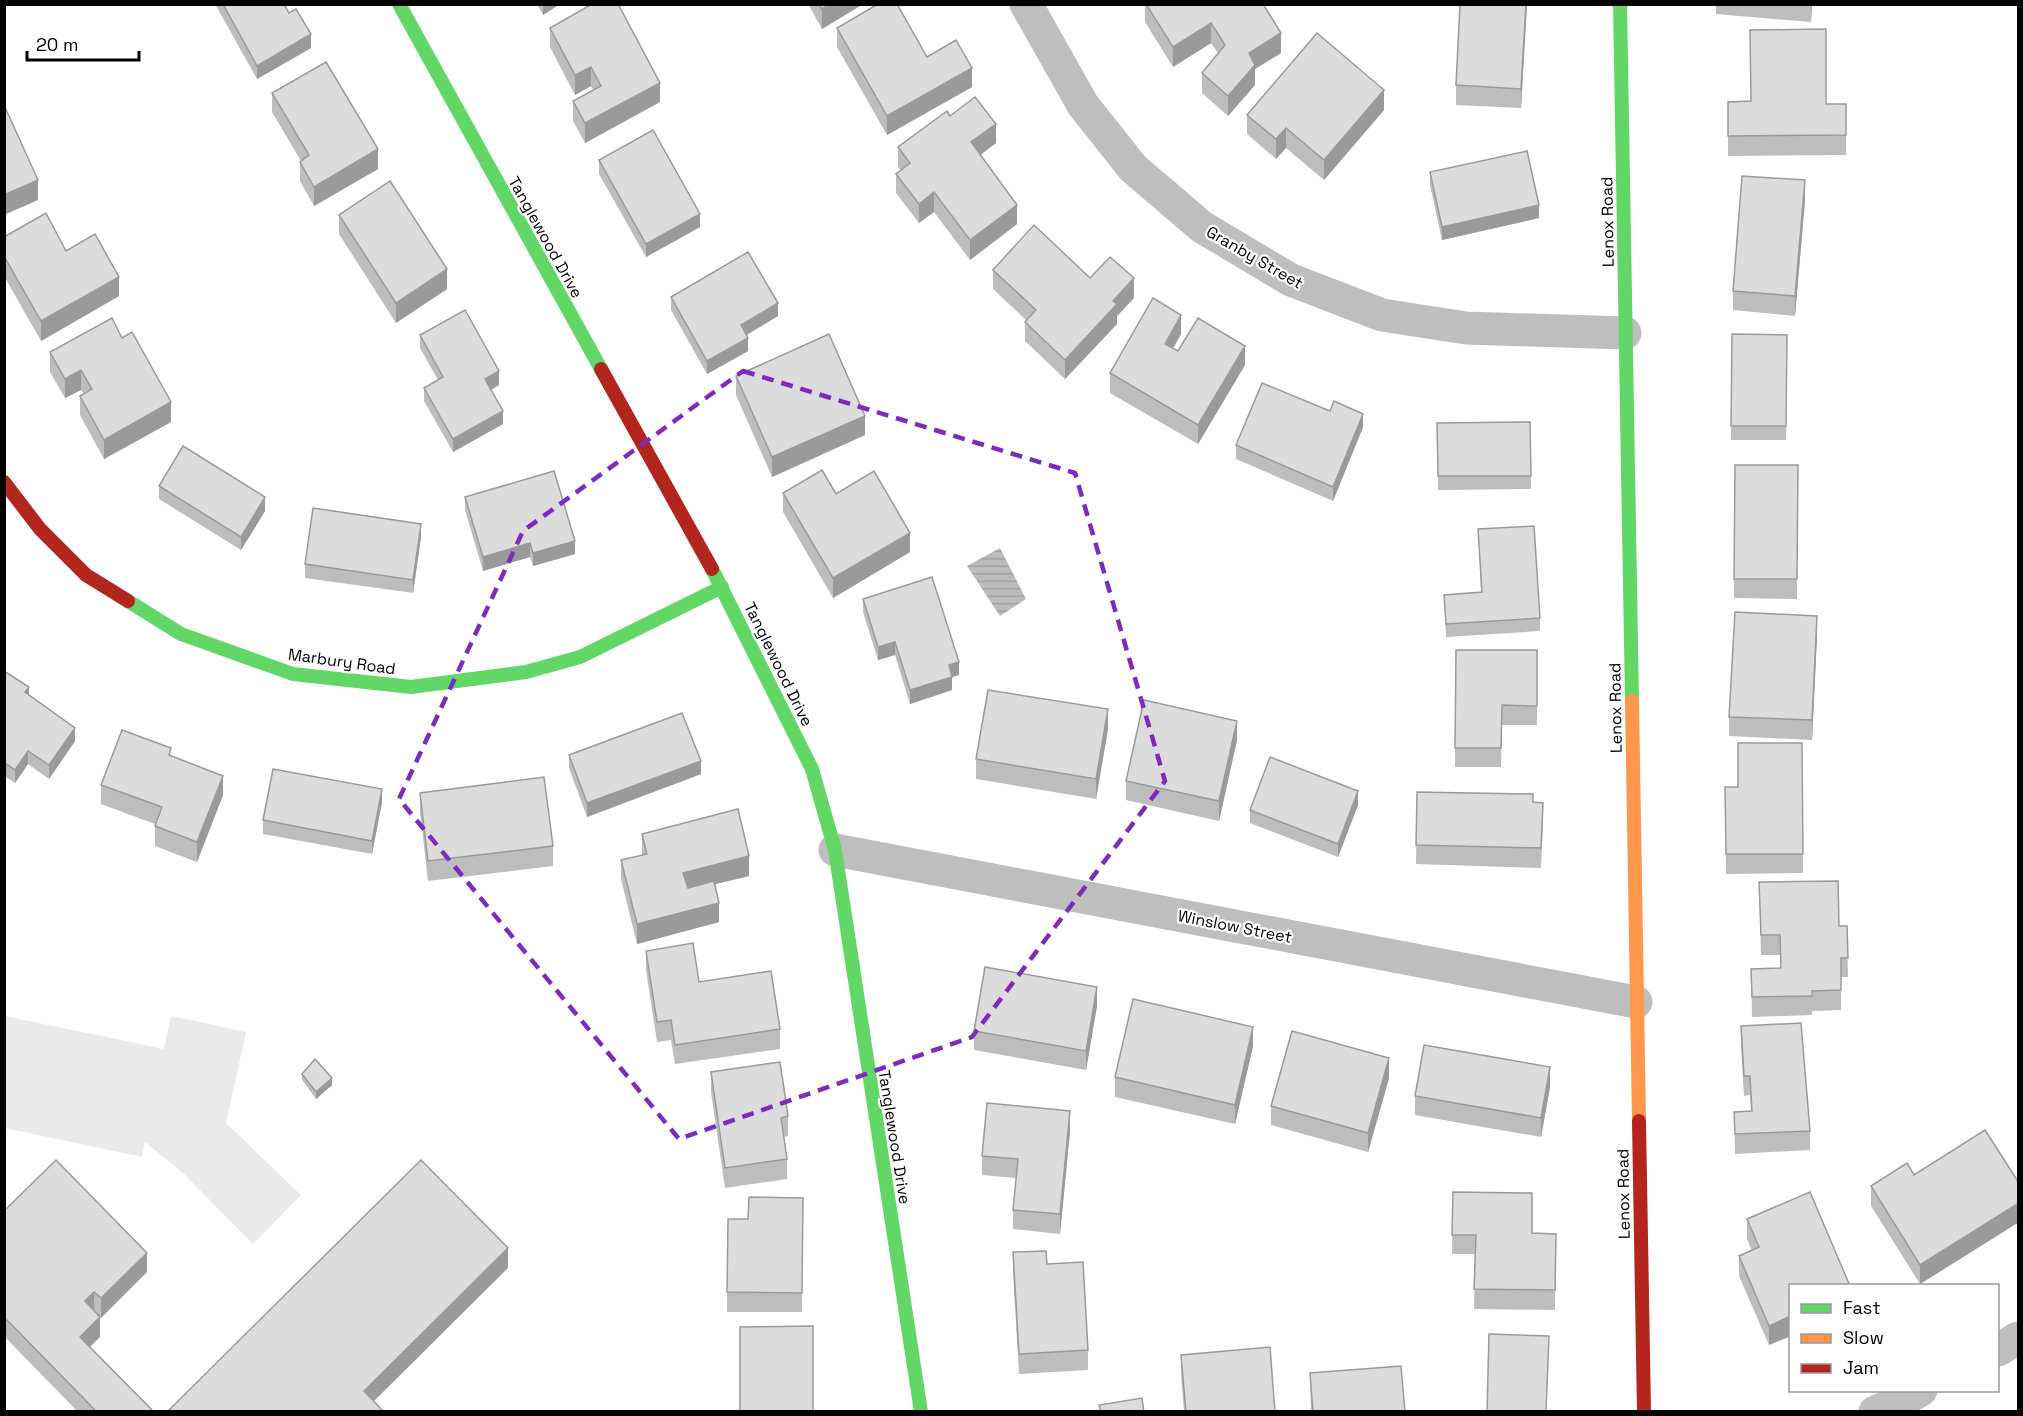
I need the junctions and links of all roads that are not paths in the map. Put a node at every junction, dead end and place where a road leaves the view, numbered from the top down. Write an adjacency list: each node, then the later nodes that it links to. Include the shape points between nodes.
1 (399, 4): 6 (street, Tanglewood Drive)
2 (1026, 4): 4 (street, Granby Street, via 1083,105 1133,168 1202,226 1291,280 1382,315 1466,328)
3 (1620, 4): 4 (street, Lenox Road)
4 (1625, 333): 8 (street, Lenox Road)
5 (4, 482): 6 (street, Marbury Road, via 40,529 86,575 181,634 293,674 411,687 526,672 580,657)
6 (722, 587): 7 (street, Tanglewood Drive, via 812,769)
7 (835, 850): 8 (street, Winslow Street); 12 (street, Tanglewood Drive)
8 (1636, 1002): 13 (street, Lenox Road)
9 (2019, 1338): 10 (street)
10 (1999, 1349)
11 (1918, 1392): 14 (street)
12 (921, 1412)
13 (1644, 1412)
14 (1875, 1412)

